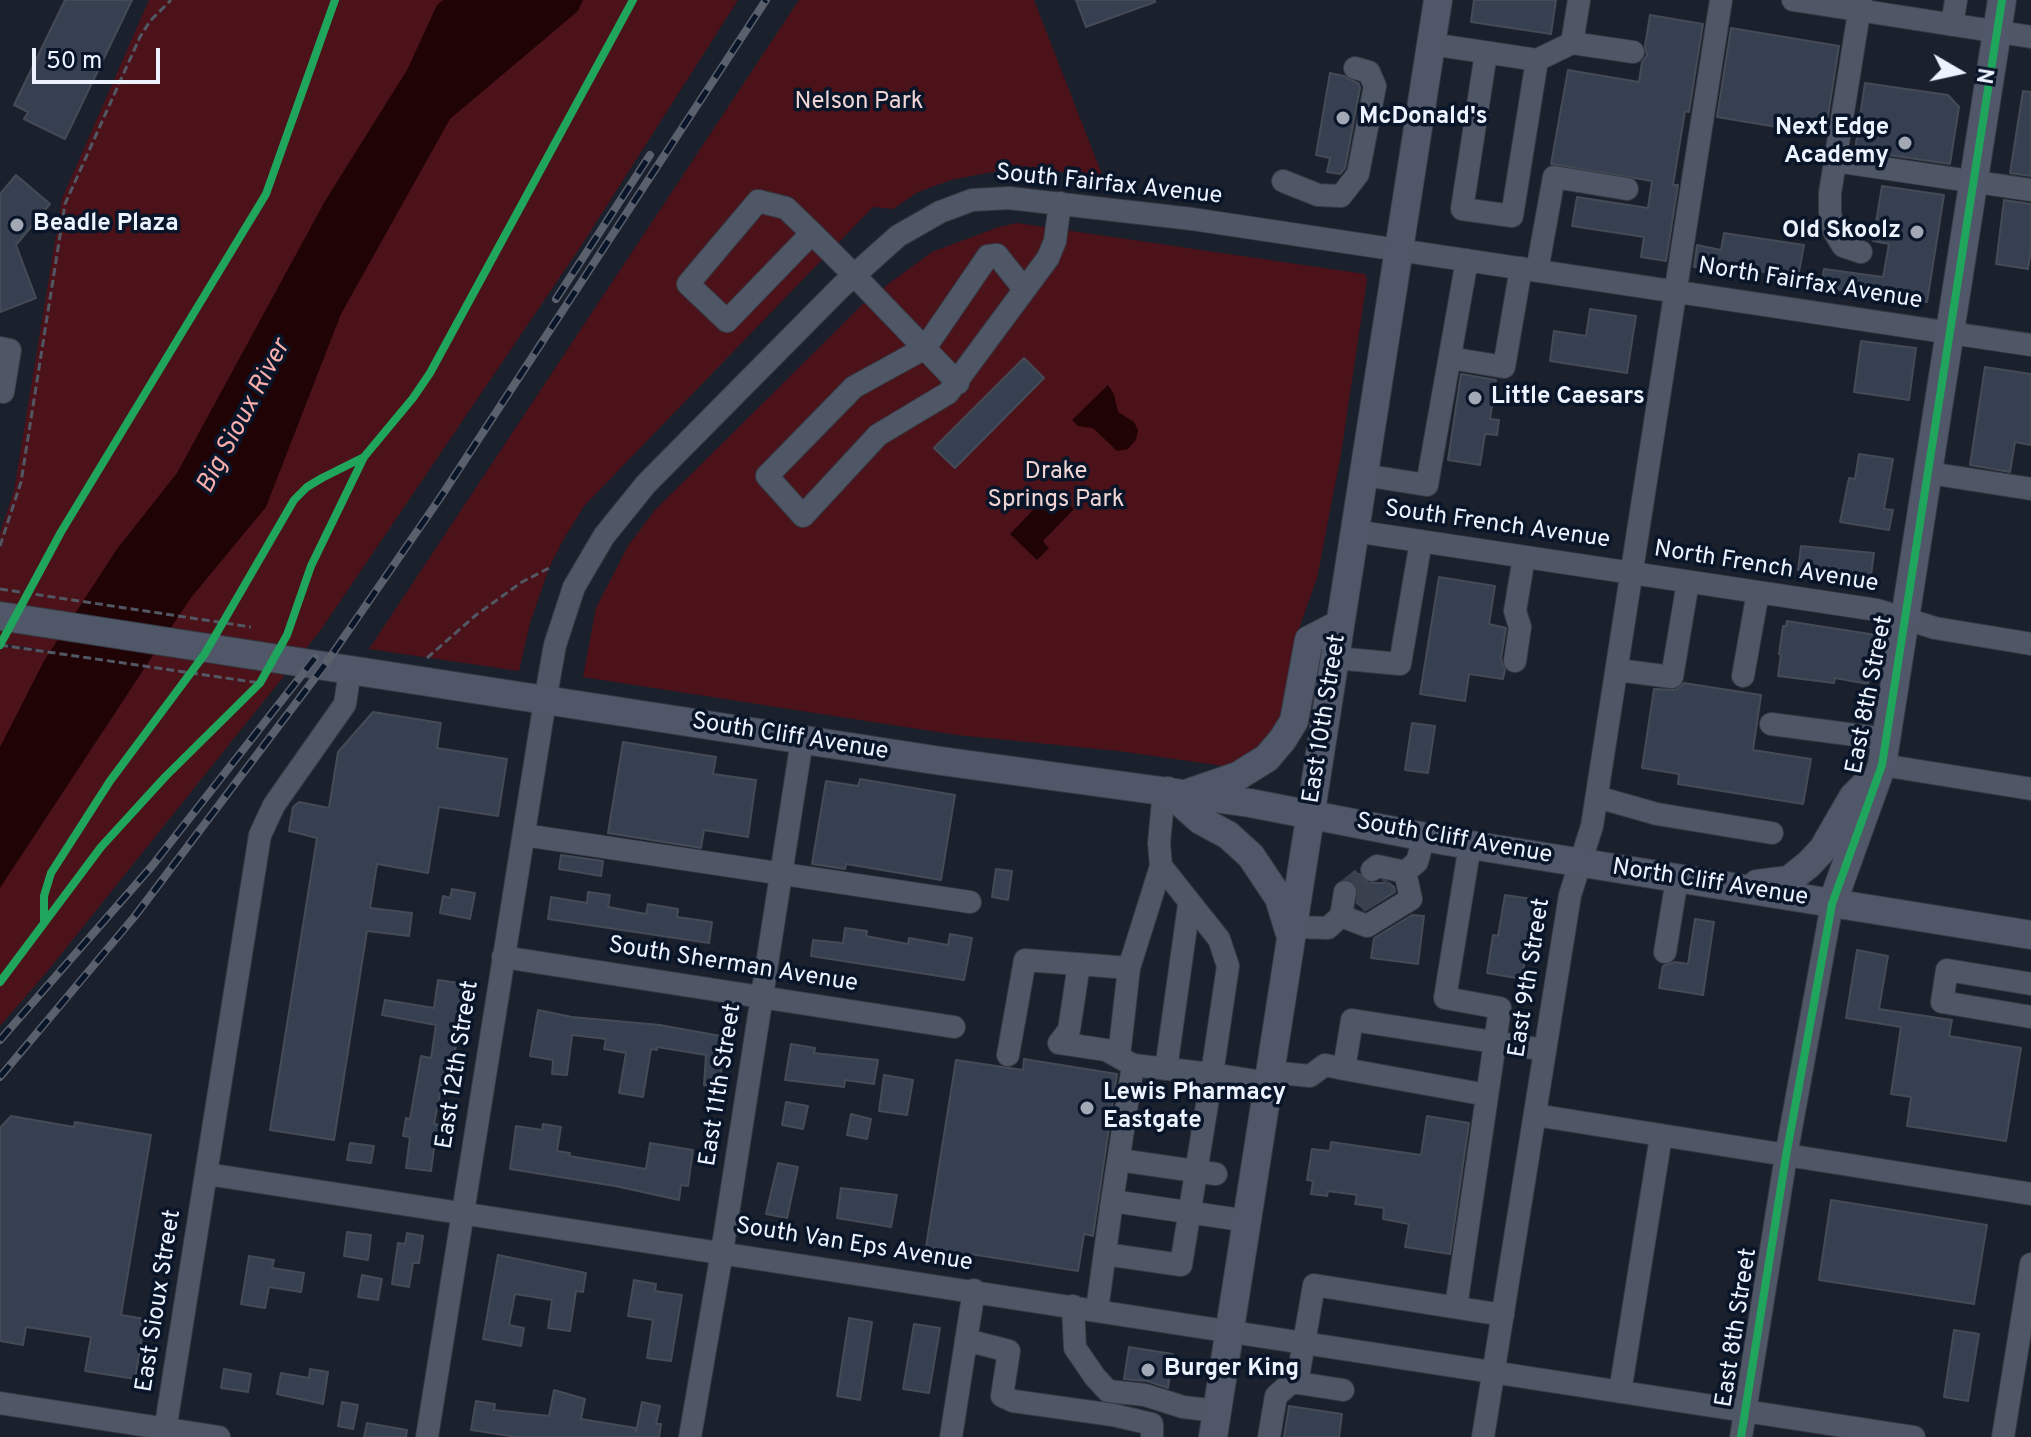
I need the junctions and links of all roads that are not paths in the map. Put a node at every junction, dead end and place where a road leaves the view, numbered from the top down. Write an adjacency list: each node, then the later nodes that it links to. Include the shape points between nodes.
1 (1438, 0): 12 (main road, East 10th Street)
2 (1579, 0): 11 (street)
3 (1721, 0): 32 (street, East 9th Street)
4 (1793, 0): 7 (street)
5 (1956, 0): 8 (street)
6 (2002, 0): 9 (main road, East 8th Street)
7 (1860, 5): 8 (street); 17 (street)
8 (1952, 25): 9 (street)
9 (1997, 32): 10 (street); 19 (main road, East 8th Street)
10 (2031, 37)
11 (1572, 43): 13 (street); 15 (street)
12 (1431, 44): 14 (street); 26 (main road, East 10th Street)
13 (1633, 52)
14 (1486, 53): 15 (street); 20 (street, via 1462,209 1512,216)
15 (1537, 60): 20 (street)
16 (1355, 68): 18 (street, via 1369,72 1375,86 1358,174 1341,196 1318,195)
17 (1835, 161): 19 (street); 27 (street, via 1830,203 1834,231 1843,246)
18 (1283, 181)
19 (1974, 181): 22 (street); 33 (main road, East 8th Street)
20 (1516, 187): 23 (street)
21 (1627, 189): 23 (street, via 1554,177)
22 (2031, 190)
23 (1551, 193): 29 (street)
24 (1060, 203): 26 (street, South Fairfax Avenue); 30 (street, South Fairfax Avenue, via 972,200 898,236); 31 (street, via 1048,258)
25 (812, 233): 25 (street, via 786,208 758,201 688,284 727,321); 30 (street)
26 (1398, 250): 28 (street, South Fairfax Avenue); 41 (main road, East 10th Street)
27 (1861, 252)
28 (1467, 260): 29 (street, South Fairfax Avenue); 37 (street)
29 (1529, 270): 32 (street, South Fairfax Avenue); 37 (street, via 1504,367)
30 (854, 275): 36 (street); 58 (street, South Fairfax Avenue, via 646,484 604,536 563,616)
31 (1024, 289): 36 (street, via 997,255 988,256); 38 (street)
32 (1675, 291): 33 (street, North Fairfax Avenue); 46 (street, East 9th Street)
33 (1951, 333): 34 (street, North Fairfax Avenue); 40 (main road, East 8th Street)
34 (2031, 345)
35 (0, 348): 39 (street, via 10,350)
36 (925, 348): 38 (street); 38 (street, via 854,387 767,476 803,516 878,435)
37 (1450, 358): 41 (street, via 1427,485)
38 (958, 383)
39 (0, 391)
40 (1929, 473): 42 (street); 50 (main road, East 8th Street)
41 (1363, 475): 43 (main road, East 10th Street)
42 (2031, 489)
43 (1354, 531): 44 (street, South French Avenue); 51 (main road, East 10th Street)
44 (1421, 541): 45 (street, South French Avenue); 53 (street, via 1400,664)
45 (1524, 557): 46 (street, South French Avenue); 54 (street, via 1515,611 1520,627)
46 (1633, 572): 47 (street, North French Avenue); 56 (street, East 9th Street)
47 (1688, 582): 48 (street, North French Avenue); 56 (street, via 1672,677)
48 (1758, 592): 50 (street, North French Avenue, via 1877,610); 57 (street)
49 (10, 618): 55 (main road, South Cliff Avenue)
50 (1905, 620): 52 (street, North French Avenue); 61 (main road, East 8th Street)
51 (1340, 624): 53 (main road, East 10th Street); 63 (main road, via 1309,640 1294,721 1267,758 1213,787)
52 (2031, 644)
53 (1335, 658): 65 (main road, East 10th Street)
54 (1515, 661)
55 (350, 670): 58 (main road, South Cliff Avenue); 104 (street, East Sioux Street, via 345,704 274,805 260,835)
56 (1617, 670): 64 (street, East 9th Street)
57 (1743, 676)
58 (545, 701): 60 (main road, South Cliff Avenue); 67 (street, East 12th Street)
59 (1771, 724): 61 (street)
60 (802, 740): 63 (main road, South Cliff Avenue); 72 (street, East 11th Street)
61 (1884, 752): 62 (street); 74 (main road, via 1823,849 1789,880); 76 (main road, East 8th Street)
62 (2031, 789)
63 (1173, 792): 65 (main road, South Cliff Avenue); 71 (street, via 1159,843); 79 (main road, via 1200,820 1251,856 1279,898)
64 (1597, 797): 66 (street, via 1657,814); 70 (street, East 9th Street)
65 (1312, 813): 68 (main road, South Cliff Avenue); 79 (main road, East 10th Street)
66 (1772, 833)
67 (524, 835): 72 (street); 81 (street, East 12th Street)
68 (1424, 837): 69 (main road, South Cliff Avenue); 79 (street, via 1417,862 1388,875 1411,899 1367,926 1348,904 1328,928)
69 (1470, 845): 70 (main road, South Cliff Avenue); 86 (street)
70 (1580, 863): 73 (main road, North Cliff Avenue); 91 (street, East 9th Street)
71 (1161, 866): 77 (street); 83 (street)
72 (782, 875): 75 (street); 85 (street, East 11th Street)
73 (1677, 879): 74 (main road, North Cliff Avenue); 80 (street)
74 (1716, 885): 76 (main road, North Cliff Avenue)
75 (970, 902)
76 (1832, 904): 78 (main road, North Cliff Avenue); 101 (street, East 8th Street)
77 (1189, 905): 94 (street); 96 (street, via 1219,939 1228,966)
78 (2031, 935)
79 (1292, 936): 97 (main road, East 10th Street)
80 (1665, 952)
81 (503, 957): 85 (street, South Sherman Avenue); 108 (street, East 12th Street)
82 (1079, 964): 83 (street); 92 (street, via 1025,960); 93 (street, via 1069,1030 1059,1043 1106,1050)
83 (1129, 968): 93 (street)
84 (2031, 984): 87 (street, via 1947,970 1942,1002)
85 (763, 997): 88 (street, South Sherman Avenue); 110 (street, East 11th Street)
86 (1445, 998): 89 (street); 90 (street, via 1500,1008)
87 (2031, 1017)
88 (954, 1027)
89 (1439, 1034): 90 (street); 95 (street, via 1352,1020)
90 (1494, 1044): 91 (street); 98 (street)
91 (1545, 1050): 99 (street, East 9th Street)
92 (1008, 1055)
93 (1126, 1061): 94 (street); 102 (street)
94 (1166, 1069): 96 (street)
95 (1344, 1069): 97 (street, via 1325,1065 1310,1076); 98 (street)
96 (1212, 1074): 97 (street); 103 (street)
97 (1270, 1077): 109 (main road, East 10th Street)
98 (1487, 1095): 115 (street)
99 (1535, 1115): 100 (street); 117 (street, East 9th Street)
100 (1661, 1136): 101 (street); 124 (street)
101 (1786, 1156): 105 (street); 126 (street, East 8th Street)
102 (1119, 1160): 103 (street); 106 (street)
103 (1206, 1172): 107 (street)
104 (207, 1174): 108 (street, South Van Eps Avenue); 128 (street, East Sioux Street)
105 (2031, 1194)
106 (1112, 1201): 107 (street); 111 (street)
107 (1189, 1212): 109 (street); 111 (street, via 1181,1265)
108 (461, 1213): 110 (street, South Van Eps Avenue); 130 (street, East 12th Street)
109 (1248, 1221): 118 (main road, East 10th Street)
110 (722, 1252): 113 (street, South Van Eps Avenue); 131 (street, East 11th Street)
111 (1105, 1254): 116 (street)
112 (2031, 1264): 138 (street)
113 (974, 1290): 114 (street, South Van Eps Avenue); 119 (street)
114 (1073, 1306): 116 (street, South Van Eps Avenue); 127 (street, via 1075,1348 1108,1391 1145,1395)
115 (1456, 1307): 117 (street); 120 (street, via 1314,1285)
116 (1097, 1310): 118 (street, South Van Eps Avenue)
117 (1503, 1315): 121 (street, East 9th Street)
118 (1230, 1330): 120 (street, South Van Eps Avenue); 127 (main road, East 10th Street)
119 (966, 1340): 132 (street); 133 (street, via 1009,1351 1002,1396 1152,1424)
120 (1304, 1342): 121 (street, South Van Eps Avenue); 122 (street)
121 (1494, 1372): 124 (street, South Van Eps Avenue); 135 (street, East 9th Street)
122 (1297, 1383): 123 (street); 134 (street, via 1276,1396)
123 (1343, 1390)
124 (1620, 1392): 126 (street, South Van Eps Avenue)
125 (0, 1403): 128 (street)
126 (1745, 1412): 136 (street, East 8th Street); 137 (street, South Van Eps Avenue)
127 (1215, 1424)
128 (165, 1433): 129 (street)
129 (219, 1437)
130 (427, 1437)
131 (690, 1437)
132 (951, 1437)
133 (1152, 1437)
134 (1269, 1437)
135 (1483, 1437)
136 (1741, 1437)
137 (1914, 1437)
138 (2003, 1437)

